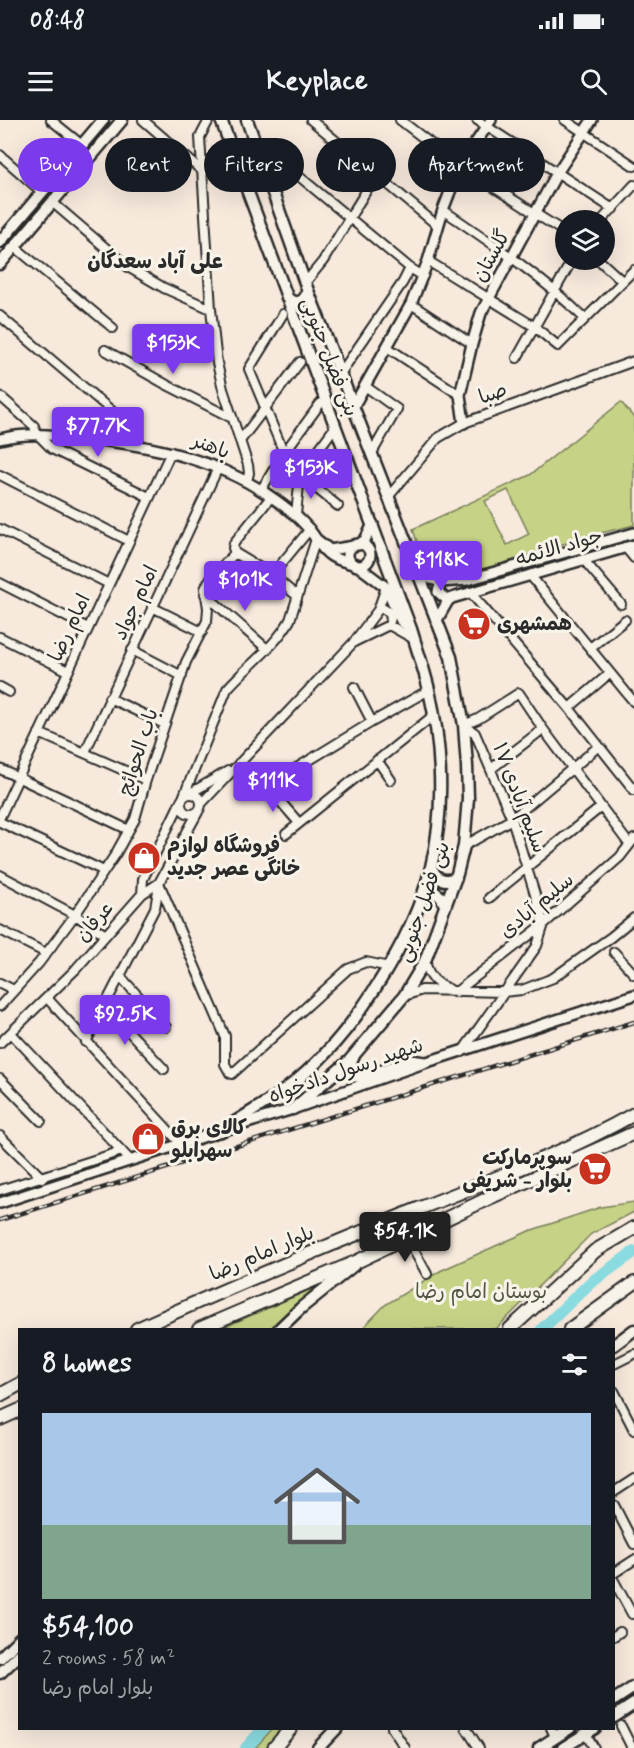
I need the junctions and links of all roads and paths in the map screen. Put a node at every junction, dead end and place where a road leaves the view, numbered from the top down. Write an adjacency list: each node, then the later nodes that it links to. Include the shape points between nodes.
1 (51, 120): 16 (street)
2 (103, 120): 17 (main road)
3 (122, 120): 32 (main road)
4 (143, 120): 23 (street)
5 (209, 120): 23 (street, via 200,137)
6 (221, 120): 52 (main road, بنی فضل جنوبی)
7 (246, 120): 15 (main road, بنی فضل جنوبی)
8 (311, 120): 18 (street)
9 (400, 120): 19 (street)
10 (477, 120): 13 (street)
11 (565, 120): 14 (street)
12 (592, 120): 14 (street, گلستان)
13 (489, 123): 20 (street); 25 (street)
14 (584, 133): 22 (street); 25 (street, گلستان)
15 (253, 137): 36 (street); 50 (main road, بنی فضل جنوبی)
16 (73, 138)
17 (88, 138)
18 (332, 138)
19 (423, 138)
20 (479, 138)
21 (0, 155): 24 (street)
22 (634, 166)
23 (201, 170): 55 (street)
24 (18, 171)
25 (557, 172): 33 (street); 35 (street, گلستان)
26 (634, 185): 33 (street)
27 (396, 191): 37 (street)
28 (42, 192): 39 (main road)
29 (366, 192): 36 (street)
30 (450, 192): 34 (street)
31 (501, 192): 35 (street)
32 (52, 202): 40 (main road); 55 (street, via 128,267)
33 (613, 209)
34 (443, 210): 37 (street); 41 (street)
35 (535, 214): 38 (street); 41 (street, گلستان)
36 (350, 218): 44 (street); 50 (street)
37 (438, 226): 42 (street)
38 (555, 226)
39 (1, 238)
40 (15, 246): 43 (main road); 62 (street)
41 (512, 256): 51 (street); 53 (street, گلستان)
42 (428, 261): 48 (street); 53 (street)
43 (0, 264)
44 (410, 268): 48 (street); 69 (street)
45 (566, 270): 51 (street)
46 (610, 270): 49 (street)
47 (634, 270): 49 (street)
48 (423, 276): 54 (street)
49 (622, 281): 58 (street)
50 (307, 287): 52 (main road, via 301,302); 59 (main road, بنی فضل جنوبی)
51 (555, 290): 58 (street); 61 (street)
52 (287, 298): 60 (main road, بنی فضل جنوبی)
53 (489, 298): 61 (street); 63 (street, گلستان)
54 (411, 304): 63 (street); 64 (street)
55 (211, 309): 76 (street, via 217,363)
56 (283, 314): 75 (street, via 249,369)
57 (0, 316): 81 (street, via 112,412)
58 (584, 318): 61 (street, via 558,346)
59 (319, 319): 60 (main road, via 308,317); 69 (main road, بنی فضل جنوبی)
60 (297, 326): 96 (main road, بنی فضل جنوبی)
61 (535, 327): 66 (street)
62 (113, 328)
63 (472, 344): 71 (street, گلستان)
64 (387, 346): 70 (street); 71 (street)
65 (105, 350): 76 (street)
66 (517, 358)
67 (300, 362): 75 (street)
68 (634, 362): 77 (street, صبا)
69 (340, 374): 74 (main road, بنی فضل جنوبی)
70 (365, 386): 74 (street); 85 (street, via 397,408)
71 (460, 394): 77 (street, گلستان)
72 (0, 396): 79 (street, via 34,426)
73 (320, 404): 84 (street)
74 (353, 407): 85 (main road, بنی فضل جنوبی)
75 (266, 408): 82 (street); 84 (street)
76 (232, 418): 82 (street)
77 (464, 423): 91 (street, صبا, via 438,438)
78 (332, 431): 88 (street)
79 (36, 434): 80 (street, باهنر); 81 (street, باهنر); 92 (street, via 52,449)
80 (0, 439)
81 (100, 440): 83 (street, باهنر)
82 (240, 441): 89 (street, via 248,465)
83 (171, 452): 86 (street, باهنر); 92 (street, امام رضا)
84 (284, 453): 88 (street); 90 (street)
85 (372, 453): 91 (main road, بنی فضل جنوبی)
86 (218, 468): 89 (street, باهنر); 120 (street, امام جواد)
87 (0, 475): 101 (street)
88 (300, 475): 94 (street); 95 (street)
89 (247, 481): 90 (street, باهنر)
90 (261, 490): 93 (street, باهنر)
91 (389, 496): 109 (main road, بنی فضل جنوبی)
92 (149, 497): 101 (street, امام رضا)
93 (271, 497): 95 (street, باهنر); 104 (street, باب الحوائج, via 234,543)
94 (338, 506)
95 (296, 515): 98 (street, باهنر)
96 (373, 524): 102 (street, via 365,540); 127 (main road, بنی فضل جنوبی)
97 (0, 529): 113 (street)
98 (310, 529): 100 (street, باهنر); 108 (street)
99 (634, 533): 111 (street, جواد الائمه, via 467,580)
100 (316, 539): 102 (street, via 330,550); 107 (street, باهنر, via 325,554); 117 (street, عرفان)
101 (129, 541): 113 (street, امام رضا)
102 (356, 545): 107 (street, via 349,556); 107 (street, via 366,547 370,557 366,564)
103 (629, 546): 105 (street); 106 (street, جواد الائمه)
104 (235, 553): 108 (street); 116 (street, باب الحوائج, via 208,582)
105 (634, 558)
106 (584, 559): 110 (street, جواد الائمه); 119 (street)
107 (357, 566): 114 (street, باهنر)
108 (272, 575): 117 (street)
109 (418, 575): 111 (street, جواد الائمه); 122 (main road, بنی فضل جنوبی)
110 (530, 575): 115 (street, جواد الائمه); 130 (street)
111 (441, 582): 118 (street, via 438,592)
112 (0, 583): 125 (street)
113 (109, 584): 125 (street, امام رضا)
114 (387, 587): 121 (street); 127 (street, via 401,621)
115 (470, 592): 118 (street, جواد الائمه); 142 (street)
116 (206, 594): 126 (street, باب الحوائج, via 207,621); 131 (street)
117 (297, 596): 131 (street, عرفان, via 285,628)
118 (448, 601): 122 (street)
119 (621, 604)
120 (152, 607): 126 (street); 132 (street, امام جواد)
121 (378, 610): 124 (street, via 389,612); 129 (street)
122 (437, 620): 146 (main road, بنی فضل جنوبی, via 451,657)
123 (626, 620): 130 (street)
124 (389, 625): 127 (street); 129 (street)
125 (88, 628): 133 (street, امام رضا)
126 (202, 632): 135 (street, باب الحوائج)
127 (412, 634): 138 (main road, بنی فضل جنوبی)
128 (0, 637): 133 (street)
129 (353, 643): 152 (street)
130 (590, 648): 134 (street)
131 (267, 649): 161 (street, عرفان, via 227,689)
132 (132, 650): 135 (street); 140 (street, امام جواد)
133 (68, 671): 148 (street, امام رضا)
134 (610, 673): 141 (street); 142 (street)
135 (182, 676): 145 (street, باب الحوائج)
136 (0, 687): 139 (street)
137 (354, 687): 144 (street)
138 (429, 690): 143 (main road, بنی فضل جنوبی); 144 (street)
139 (9, 692)
140 (110, 698): 145 (street); 150 (street, امام جواد)
141 (634, 702)
142 (569, 708): 149 (street)
143 (434, 715): 151 (street); 172 (main road, بنی فضل جنوبی, via 439,783 438,828)
144 (372, 722): 159 (street)
145 (164, 724): 157 (street, باب الحوائج)
146 (464, 725): 147 (street, via 519,693); 155 (street, سلیم آبادی ۱۷, via 475,733); 170 (main road, بنی فضل جنوبی, via 468,798)
147 (543, 729): 153 (street); 155 (street)
148 (39, 733): 150 (street); 156 (street, امام رضا)
149 (599, 746): 153 (street); 160 (street)
150 (85, 752): 157 (street)
151 (377, 760): 158 (street); 166 (street)
152 (239, 763): 159 (street, via 258,783); 161 (street); 163 (street)
153 (572, 767): 162 (street); 164 (street)
154 (0, 769): 156 (street)
155 (491, 769): 164 (street, سلیم آبادی ۱۷)
156 (18, 778): 165 (street, امام رضا); 167 (street)
157 (146, 780): 167 (street, باب الحوائج)
158 (391, 780)
159 (267, 786): 166 (street)
160 (634, 790)
161 (185, 798): 163 (street, via 198,798); 163 (street, via 181,807 184,812 190,814); 177 (street, عرفان, via 143,879)
162 (601, 807): 169 (street); 171 (street)
163 (199, 808): 176 (street)
164 (512, 819): 170 (street); 171 (street, سلیم آبادی ۱۷)
165 (0, 820): 173 (street)
166 (299, 823): 168 (street)
167 (129, 830): 173 (street, باب الحوائج)
168 (286, 834)
169 (632, 842): 183 (street, سلیم آبادی)
170 (464, 846): 175 (main road, بنی فضل جنوبی)
171 (527, 866): 179 (street); 183 (street, سلیم آبادی ۱۷)
172 (431, 867): 175 (main road, via 440,880); 178 (main road, بنی فضل جنوبی)
173 (104, 872): 181 (street, باب الحوائج)
174 (0, 875): 181 (street)
175 (456, 878): 180 (main road, بنی فضل جنوبی)
176 (159, 883): 177 (street); 189 (street, via 225,1036 225,1064 232,1074 348,969 366,962); 191 (street, via 155,908)
177 (142, 894): 185 (street, عرفان)
178 (421, 897): 180 (main road, via 433,891); 189 (main road, بنی فضل جنوبی)
179 (489, 898)
180 (445, 905): 188 (main road, بنی فضل جنوبی)
181 (75, 915): 185 (street); 186 (street, باب الحوائج)
182 (634, 918): 195 (street, via 553,978 522,990)
183 (544, 924): 194 (street, سلیم آبادی); 195 (street, via 537,946)
184 (0, 930): 186 (street)
185 (106, 935): 198 (street, عرفان)
186 (46, 952): 193 (street, باب الحوائج)
187 (614, 952): 190 (street)
188 (425, 961): 194 (street, via 436,984); 197 (main road, بنی فضل جنوبی)
189 (389, 967): 213 (main road, بنی فضل جنوبی, via 335,1044 287,1088)
190 (634, 974)
191 (120, 976): 200 (street); 201 (street)
192 (0, 983): 193 (street)
193 (14, 990): 199 (street, باب الحوائج)
194 (456, 992): 195 (street); 197 (street, via 422,990)
195 (503, 992): 206 (street)
196 (634, 995): 206 (street, شهید رسول دادخواه)
197 (405, 996): 205 (main road, بنی فضل جنوبی)
198 (47, 998): 202 (street, عرفان); 203 (street)
199 (0, 1006)
200 (105, 1006): 203 (street); 208 (street)
201 (166, 1027)
202 (11, 1033): 204 (street, عرفان); 217 (street)
203 (86, 1042): 216 (street)
204 (0, 1043)
205 (356, 1053): 207 (street, via 350,1064 356,1077 411,1060); 210 (main road, بنی فضل جنوبی)
206 (461, 1053): 207 (street, شهید رسول دادخواه)
207 (427, 1062): 210 (street, شهید رسول دادخواه)
208 (164, 1070)
209 (0, 1079): 212 (street)
210 (293, 1109): 213 (street, شهید رسول دادخواه)
211 (634, 1114): 227 (main road, بلوار امام رضا, via 483,1185)
212 (42, 1121)
213 (221, 1131): 216 (street, شهید رسول دادخواه)
214 (634, 1133): 223 (main road)
215 (0, 1136): 219 (street)
216 (181, 1144): 218 (street, شهید رسول دادخواه)
217 (122, 1151): 218 (street); 219 (street)
218 (130, 1160): 221 (street, شهید رسول دادخواه)
219 (42, 1178): 220 (street)
220 (0, 1190)
221 (0, 1203)
222 (634, 1228): 230 (main road, via 595,1251)
223 (407, 1238): 224 (main road); 225 (street)
224 (358, 1261): 228 (main road); 229 (main road)
225 (427, 1275)
226 (634, 1282): 231 (main road)
227 (139, 1328)
228 (201, 1328)
229 (280, 1328)
230 (511, 1328)
231 (571, 1328)
232 (634, 1330): 233 (main road)
233 (615, 1344)
234 (634, 1354): 235 (street)
235 (615, 1364)
236 (18, 1385): 238 (main road)
237 (615, 1393): 241 (street)
238 (0, 1395)
239 (18, 1411): 240 (main road)
240 (0, 1419)
241 (634, 1430)
242 (634, 1479): 243 (street)
243 (615, 1491)
244 (615, 1507): 245 (street)
245 (634, 1544)
246 (634, 1560): 247 (street)
247 (615, 1572)
248 (615, 1583): 249 (street)
249 (632, 1614)
250 (18, 1640): 252 (main road)
251 (18, 1656): 253 (main road)
252 (0, 1658)
253 (0, 1673)
254 (634, 1687): 255 (main road)
255 (615, 1699)
256 (634, 1704): 257 (main road)
257 (617, 1721): 271 (street)
258 (289, 1730): 264 (main road)
259 (393, 1730): 266 (street)
260 (467, 1730): 267 (street)
261 (590, 1731): 269 (main road); 270 (street)
262 (553, 1732): 268 (main road)
263 (329, 1743): 265 (main road)
264 (274, 1748)
265 (318, 1748)
266 (405, 1748)
267 (479, 1748)
268 (539, 1748)
269 (563, 1748)
270 (594, 1748)
271 (632, 1748)

